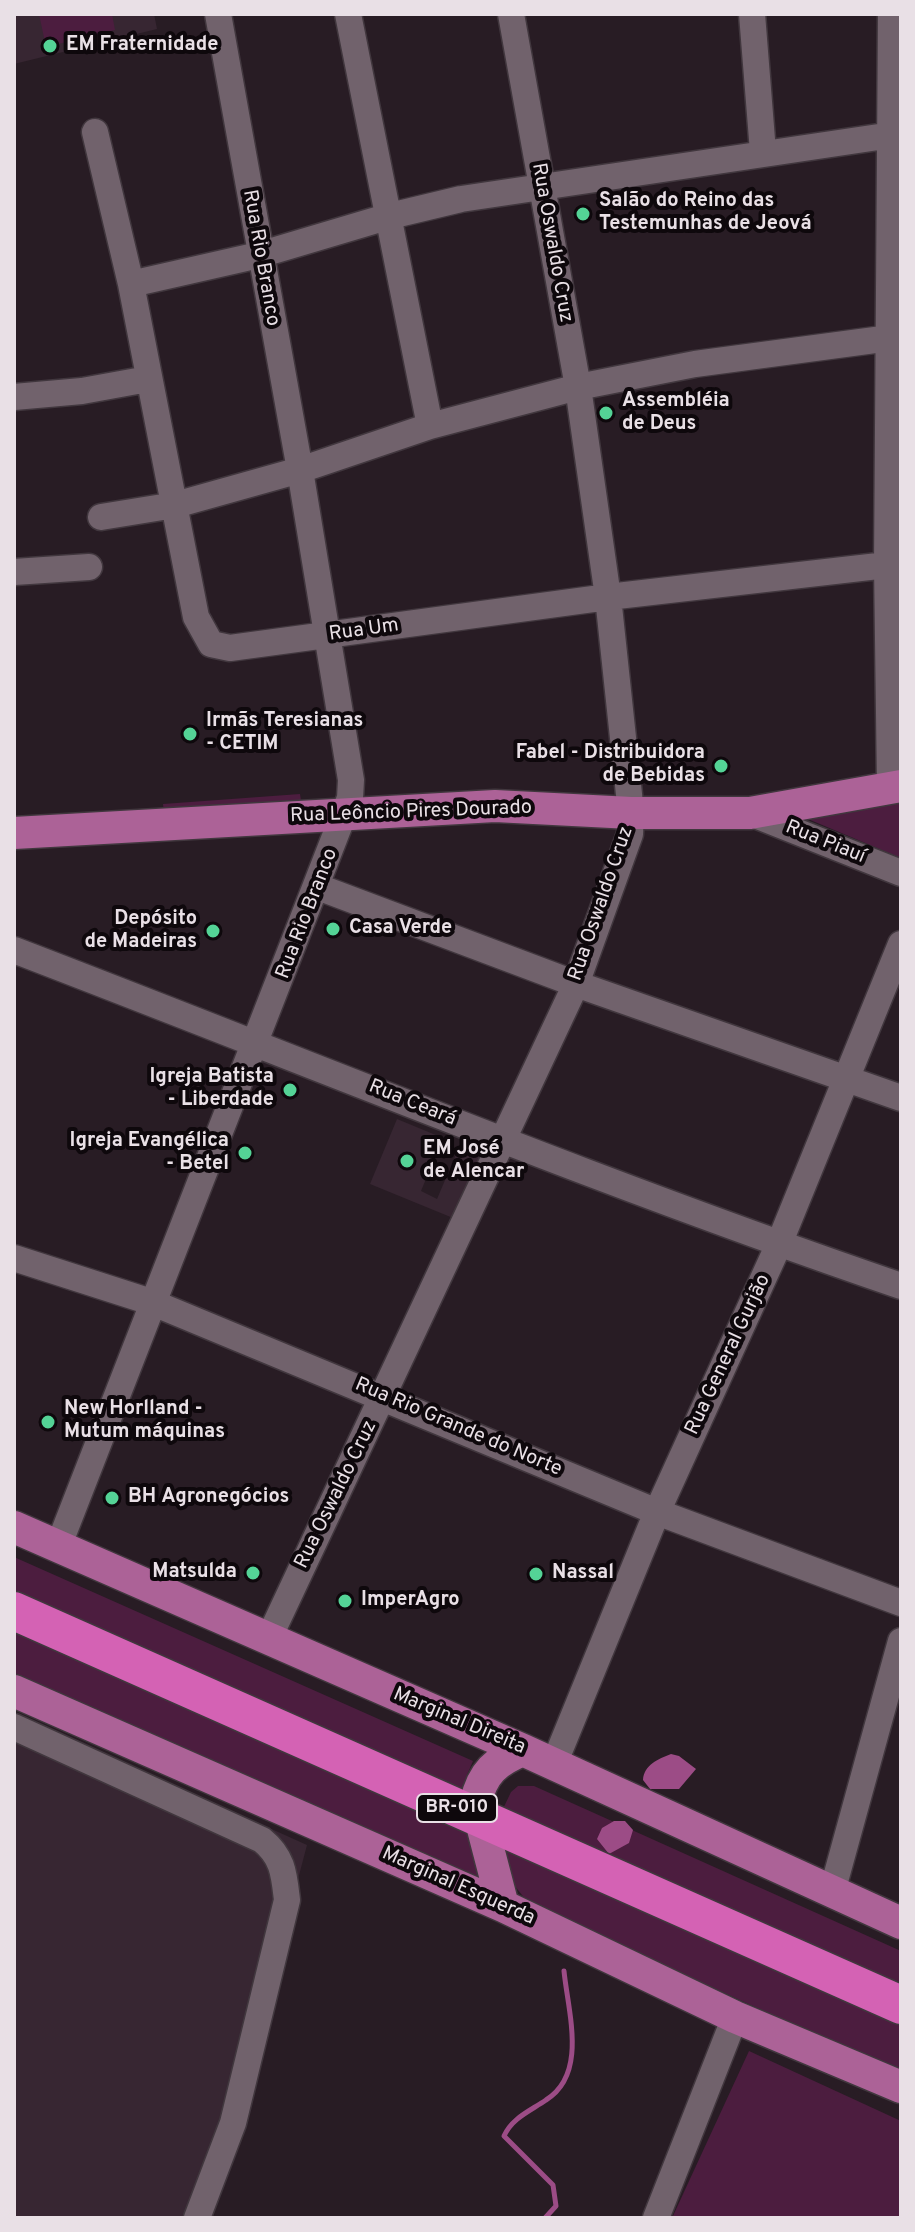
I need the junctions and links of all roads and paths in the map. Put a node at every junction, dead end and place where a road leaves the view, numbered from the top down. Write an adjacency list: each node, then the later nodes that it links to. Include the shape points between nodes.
1 (218, 14): 11 (street, Rua Rio Branco)
2 (348, 14): 10 (street)
3 (511, 14): 9 (street, Rua Oswaldo Cruz)
4 (752, 14): 8 (street)
5 (891, 14): 7 (street)
6 (95, 132): 12 (street, Rua Um)
7 (892, 135): 8 (street); 13 (street)
8 (763, 152): 9 (street)
9 (540, 185): 10 (street); 15 (street, Rua Oswaldo Cruz)
10 (390, 216): 11 (street); 17 (street)
11 (259, 255): 12 (street); 18 (street, Rua Rio Branco)
12 (131, 284): 14 (street, Rua Um)
13 (890, 338): 15 (street, via 695,364); 21 (street)
14 (148, 379): 16 (street); 19 (street, Rua Um)
15 (578, 387): 17 (street); 24 (street, Rua Oswaldo Cruz)
16 (14, 397)
17 (430, 426): 18 (street)
18 (300, 470): 19 (street); 25 (street, Rua Rio Branco)
19 (175, 505): 20 (street); 25 (street, Rua Um, via 196,617 206,640 230,648)
20 (101, 517)
21 (887, 565): 24 (street, Rua Um); 26 (street)
22 (89, 567): 23 (street)
23 (14, 572)
24 (608, 597): 25 (street, Rua Um); 27 (street, Rua Oswaldo Cruz)
25 (325, 637): 29 (street, Rua Rio Branco, via 351,780)
26 (895, 786): 28 (main road, Rua Leôncio Pires Dourado)
27 (631, 813): 28 (main road, Rua Leôncio Pires Dourado); 29 (main road, Rua Leôncio Pires Dourado, via 495,806); 35 (street, Rua Oswaldo Cruz, via 630,834)
28 (750, 813): 31 (street, Rua Piauí)
29 (346, 815): 30 (main road, Rua Leôncio Pires Dourado); 32 (street, Rua Rio Branco)
30 (14, 833)
31 (901, 873)
32 (318, 887): 35 (street); 36 (street, Rua Rio Branco)
33 (901, 944): 37 (street, Rua General Gurjão)
34 (14, 950): 36 (street, Rua Ceará)
35 (576, 984): 37 (street); 39 (street, Rua Oswaldo Cruz)
36 (258, 1043): 39 (street, Rua Ceará); 43 (street, Rua Rio Branco)
37 (849, 1077): 38 (street); 40 (street, Rua General Gurjão)
38 (901, 1098)
39 (503, 1140): 40 (street, Rua Ceará); 44 (street, Rua Oswaldo Cruz)
40 (779, 1244): 42 (street, Rua Ceará); 45 (street, Rua General Gurjão)
41 (14, 1258): 43 (street, Rua Rio Grande do Norte)
42 (901, 1286)
43 (151, 1302): 44 (street, Rua Rio Grande do Norte); 47 (street, Rua Rio Branco)
44 (385, 1397): 45 (street, Rua Rio Grande do Norte); 50 (street, Rua Oswaldo Cruz)
45 (657, 1512): 48 (street, Rua Rio Grande do Norte); 55 (street, Rua General Gurjão)
46 (14, 1527): 47 (main road, Marginal Direita)
47 (58, 1547): 50 (main road, Marginal Direita)
48 (901, 1603)
49 (14, 1611): 56 (highway, BR-010)
50 (268, 1640): 54 (main road, Marginal Direita)
51 (898, 1651): 57 (street)
52 (14, 1691): 58 (main road, Marginal Esquerda)
53 (14, 1727): 63 (street, via 262,1840 282,1864 287,1900 233,2123)
54 (523, 1750): 55 (main road, Marginal Direita); 56 (main road, via 492,1766 483,1778)
55 (554, 1764): 57 (main road, Marginal Direita)
56 (478, 1817): 58 (main road); 60 (highway, BR-010)
57 (832, 1892): 59 (main road, Marginal Direita)
58 (503, 1906): 61 (main road, Marginal Esquerda)
59 (901, 1923)
60 (901, 2005)
61 (735, 2017): 62 (main road, Marginal Esquerda); 64 (street)
62 (901, 2087)
63 (197, 2218)
64 (656, 2218)

